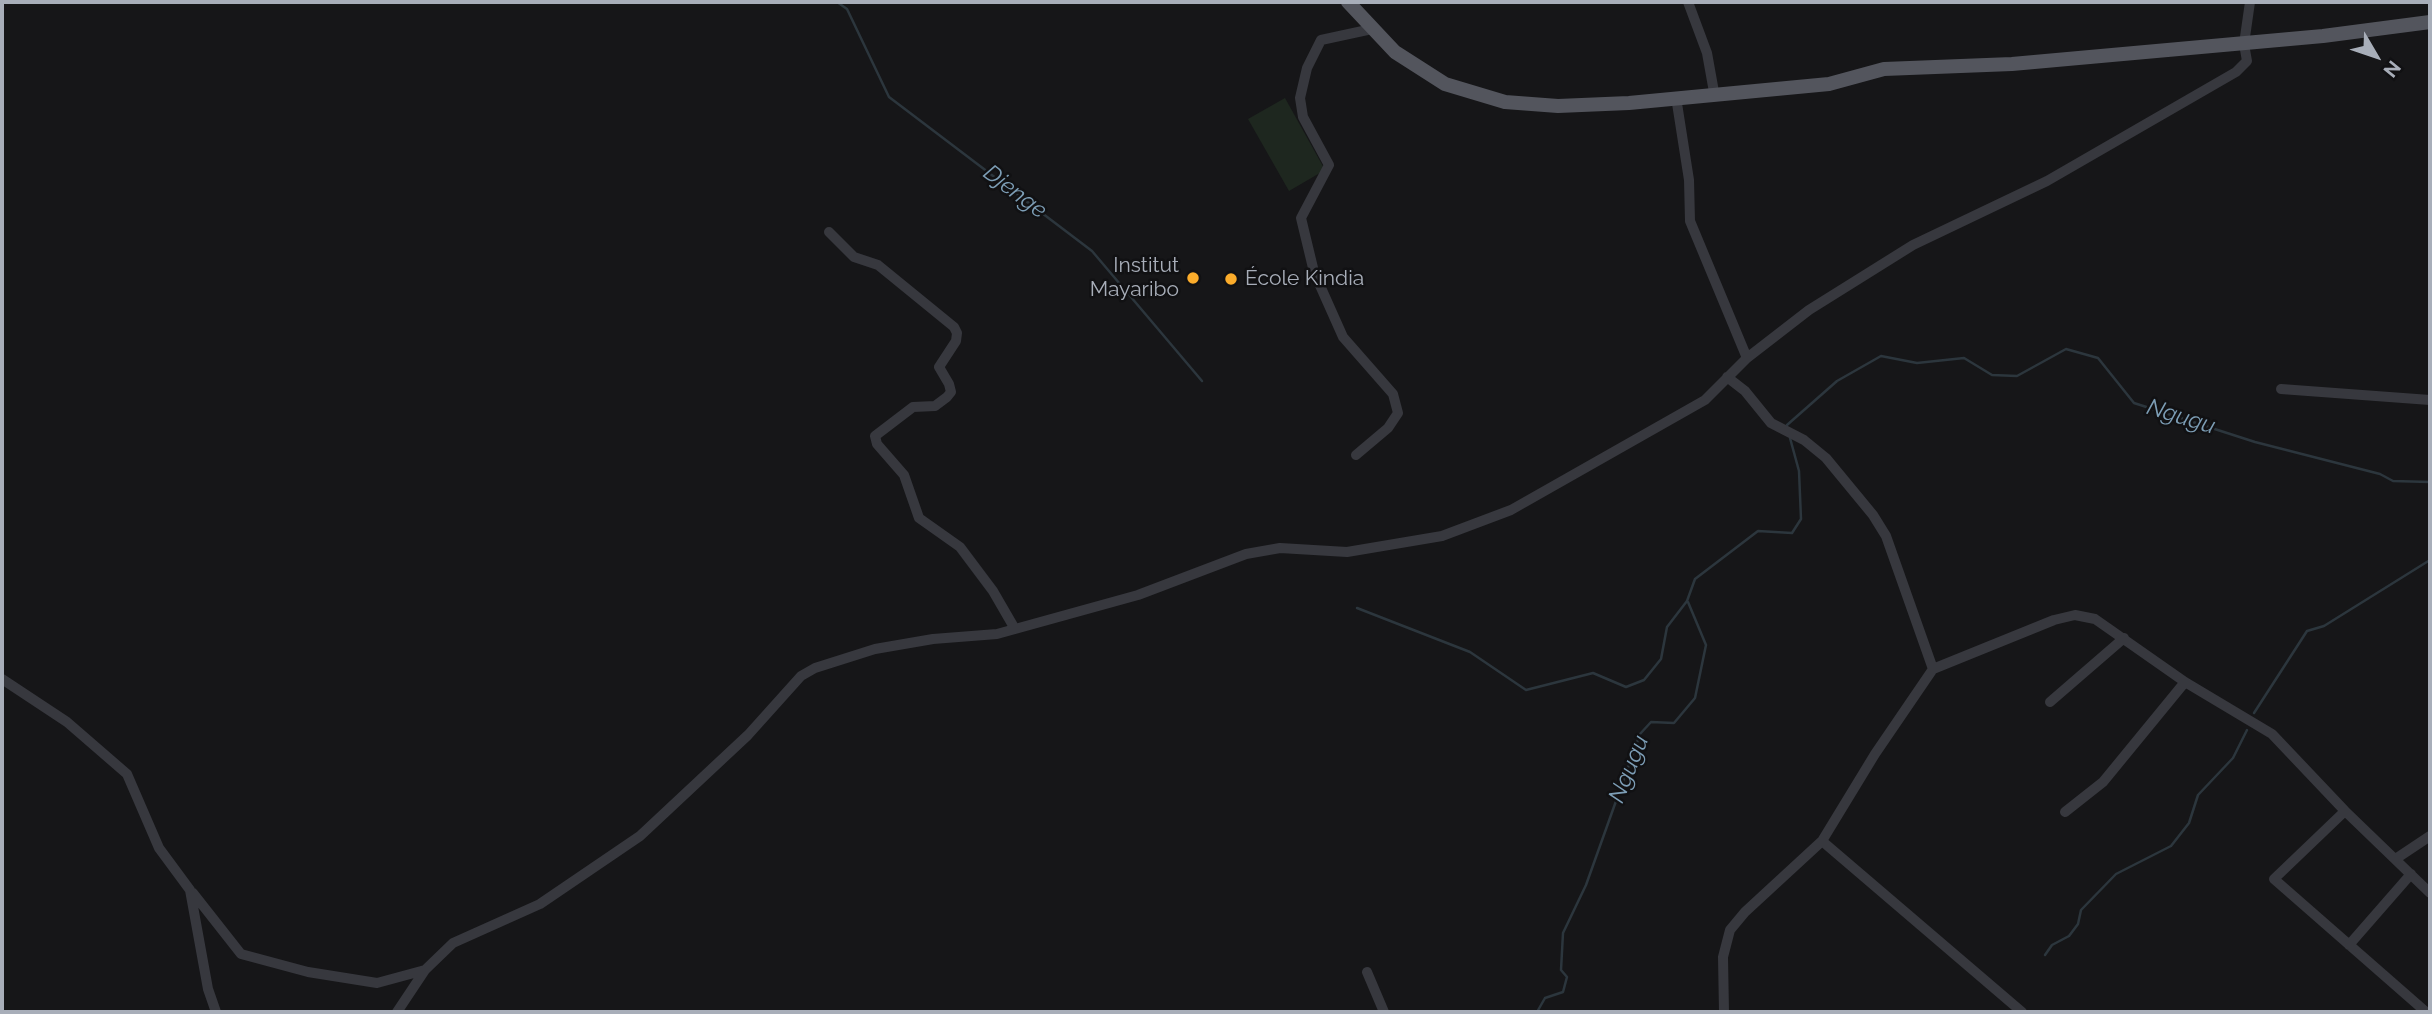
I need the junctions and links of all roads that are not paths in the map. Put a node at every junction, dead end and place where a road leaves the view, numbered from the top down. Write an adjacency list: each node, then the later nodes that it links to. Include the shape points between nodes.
1 (1348, 2): 5 (main road)
2 (1688, 2): 7 (street, via 1707,53)
3 (2250, 2): 6 (street)
4 (2430, 22): 6 (main road)
5 (1372, 29): 8 (main road, via 1395,52 1445,84 1505,102 1558,106); 14 (street, via 1321,40 1307,68 1300,98 1303,117 1329,165 1301,218 1314,272 1343,337 1393,394 1398,413 1388,428)
6 (2244, 44): 7 (main road, via 2012,65 1884,69 1829,84); 10 (street, via 2247,61 2236,72 2048,181 1913,245 1809,310)
7 (1714, 92): 8 (main road)
8 (1676, 97): 10 (street, via 1689,180 1690,221)
9 (829, 233): 15 (street, via 854,257 878,265 957,333 939,367 951,392 935,406 913,407 875,436 904,475 919,518 960,547)
10 (1747, 358): 11 (street)
11 (1727, 377): 15 (street, via 1705,400 1565,481 1511,510 1442,536 1347,552 1280,548 1246,554 1138,595); 17 (street, via 1771,423 1809,443 1856,492 1886,536)
12 (2281, 389): 13 (street)
13 (2430, 400)
14 (1356, 455)
15 (1014, 629): 30 (street, via 875,649 801,676 748,735 620,853 540,904 453,943)
16 (2124, 638): 17 (street, via 2095,619 2076,615); 19 (street); 20 (street)
17 (1933, 669): 24 (street)
18 (2, 678): 27 (street, via 67,722 127,774 159,848)
19 (2185, 682): 21 (street, via 2272,734); 22 (street, via 2103,782)
20 (2050, 702)
21 (2345, 811): 25 (street); 29 (street, via 2274,878)
22 (2065, 812)
23 (2430, 836): 25 (street)
24 (1822, 841): 35 (street, via 1730,930 1723,957); 36 (street)
25 (2397, 858): 26 (street)
26 (2411, 874): 28 (street); 29 (street)
27 (190, 890): 30 (street, via 241,954 308,972 377,982); 32 (street)
28 (2430, 893)
29 (2349, 945): 37 (street)
30 (425, 970): 33 (street)
31 (1367, 972): 34 (street)
32 (216, 1012)
33 (397, 1012)
34 (1384, 1012)
35 (1724, 1012)
36 (2022, 1012)
37 (2426, 1012)

